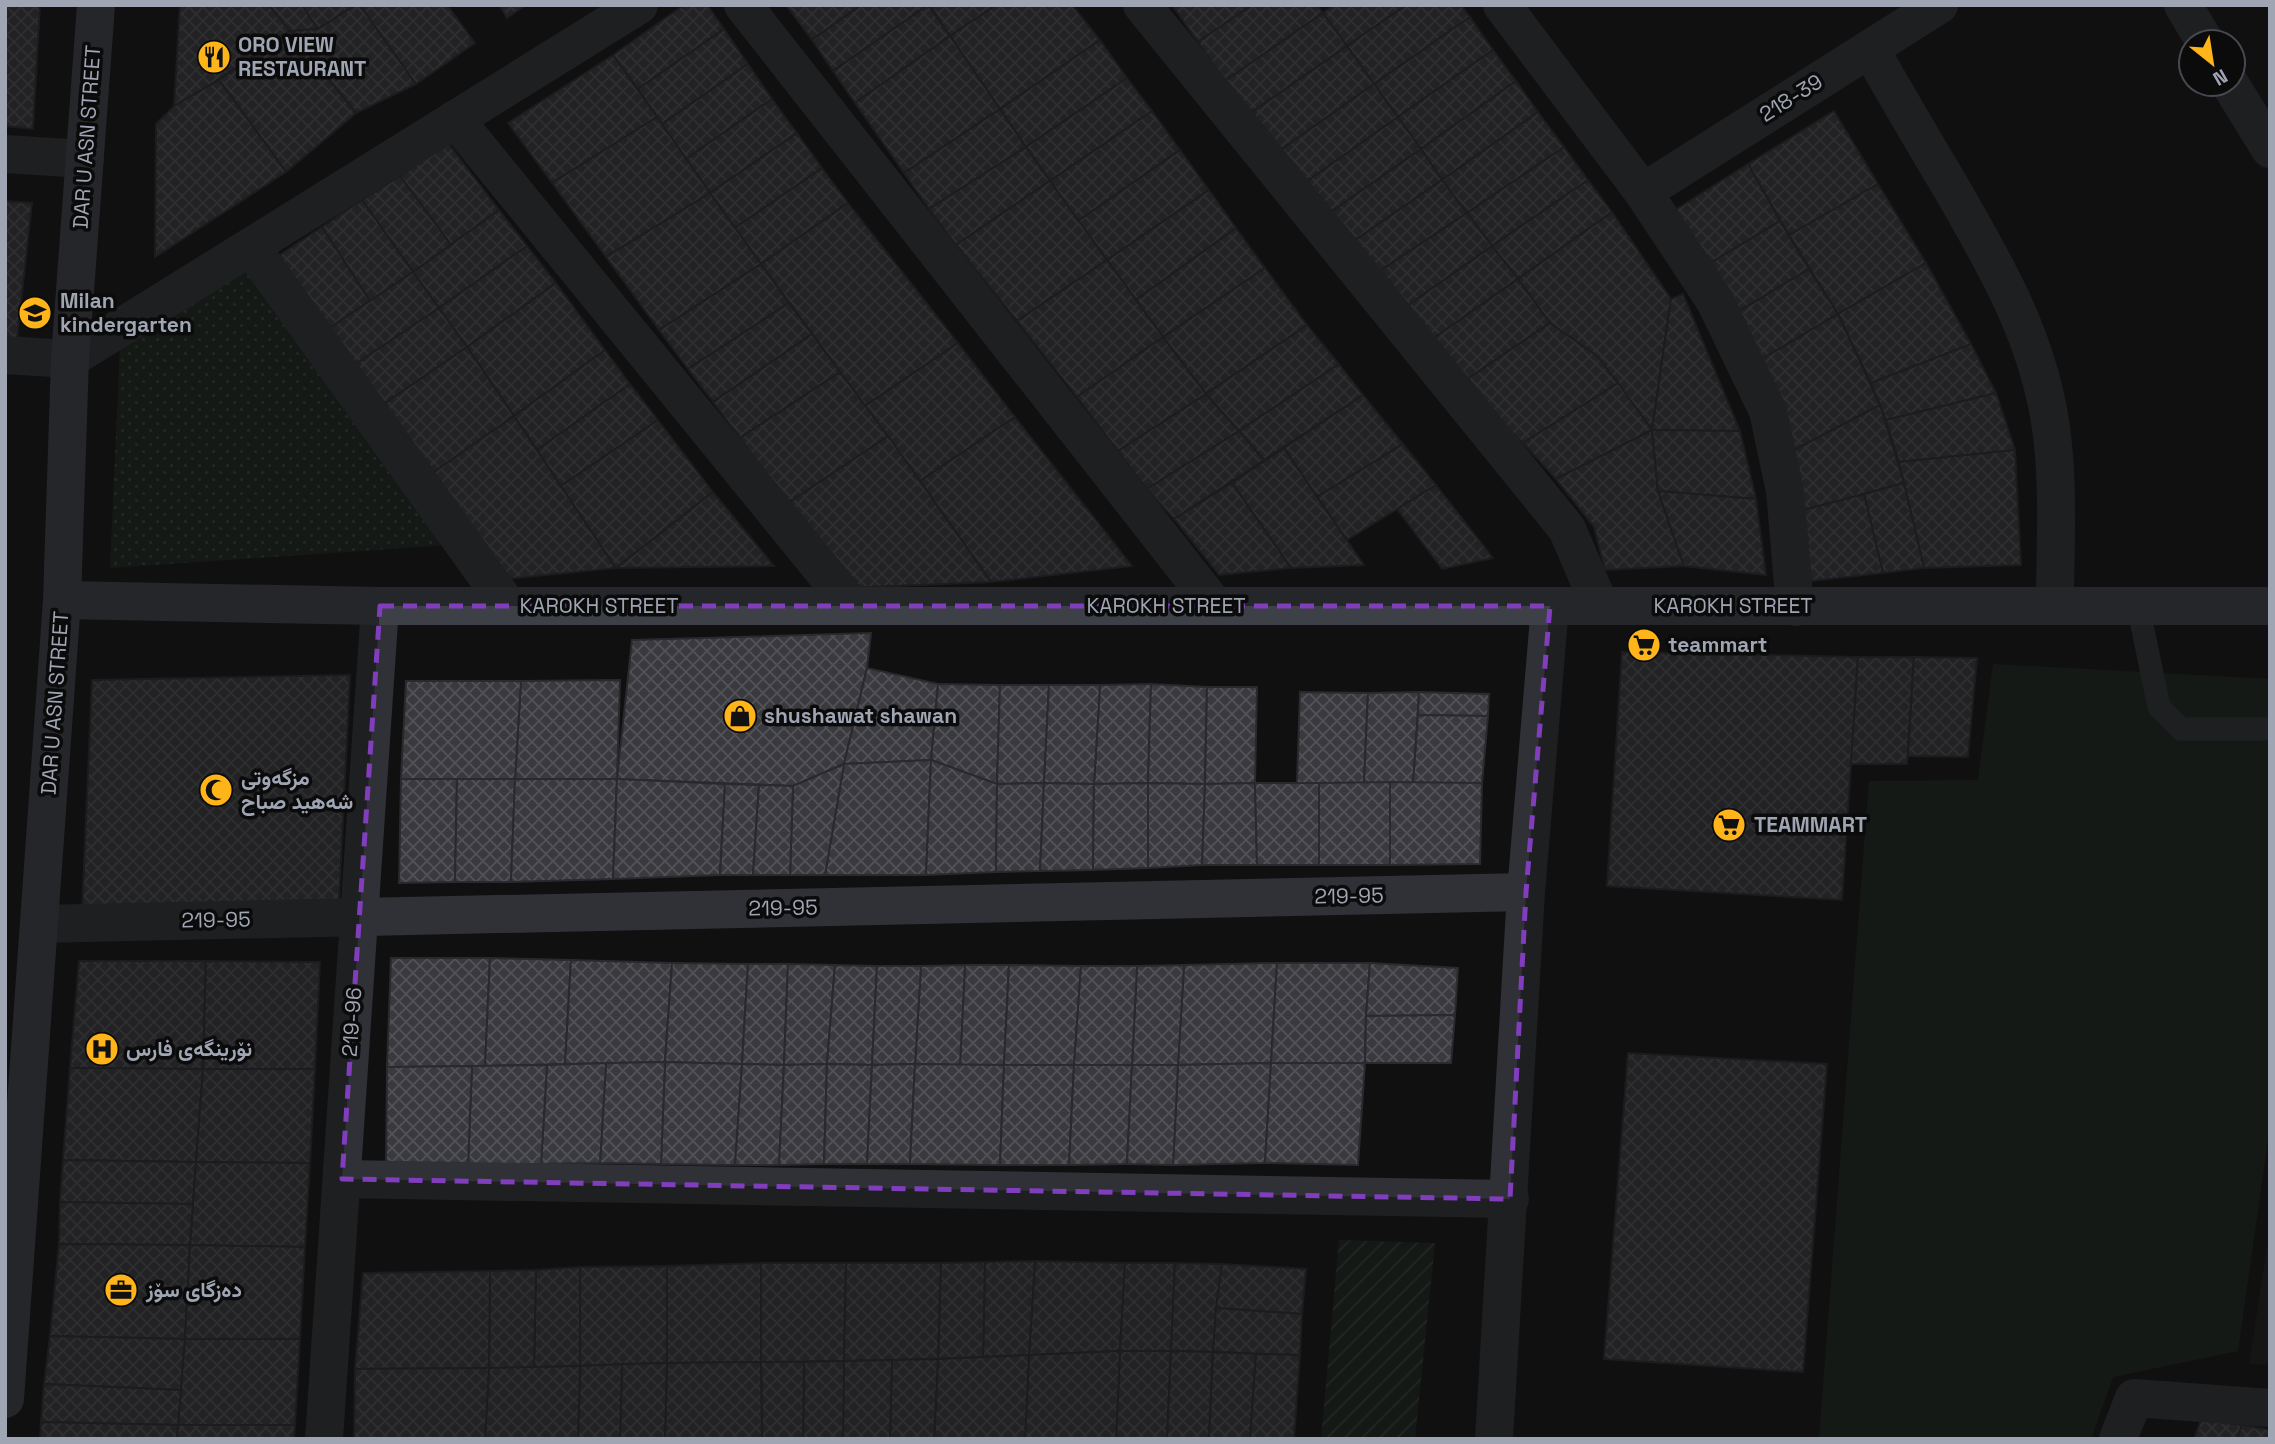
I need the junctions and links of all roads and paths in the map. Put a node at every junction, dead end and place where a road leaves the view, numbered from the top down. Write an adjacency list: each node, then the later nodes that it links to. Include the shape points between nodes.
1 (96, 5): 14 (street, DAR U ASN STREET)
2 (639, 5): 11 (street)
3 (743, 5): 23 (street)
4 (1142, 5): 25 (street, via 1567,530)
5 (1502, 5): 15 (street)
6 (1939, 5): 9 (street, 218-39)
7 (2183, 5): 8 (street)
8 (2197, 28)
9 (1870, 49): 15 (street, 218-39); 26 (street, via 2004,280 2023,323 2046,402 2056,461)
10 (2239, 98): 12 (street)
11 (455, 119): 16 (street); 22 (street)
12 (2270, 149)
13 (5, 154): 14 (street)
14 (85, 159): 18 (street, DAR U ASN STREET)
15 (1643, 191): 29 (street, via 1715,301 1768,411 1785,491)
16 (251, 247): 18 (street); 21 (street)
17 (5, 355): 18 (street)
18 (70, 359): 19 (street, DAR U ASN STREET)
19 (62, 600): 20 (street, KAROKH STREET); 33 (street, DAR U ASN STREET)
20 (380, 606): 21 (street, KAROKH STREET); 32 (street, 219-96)
21 (508, 606): 22 (street, KAROKH STREET)
22 (852, 606): 23 (street, KAROKH STREET)
23 (1215, 606): 24 (street, KAROKH STREET)
24 (1550, 606): 25 (street, KAROKH STREET); 31 (street)
25 (1600, 606): 29 (street, KAROKH STREET)
26 (2055, 606): 27 (street, KAROKH STREET); 29 (street, KAROKH STREET)
27 (2138, 606): 28 (street, KAROKH STREET); 30 (lane, via 2159,707 2180,729)
28 (2270, 606)
29 (1795, 607)
30 (2270, 729)
31 (1526, 892): 32 (street, 219-95); 35 (street)
32 (359, 917): 33 (street, 219-95); 34 (street, 219-96)
33 (39, 924): 36 (street, DAR U ASN STREET)
34 (342, 1179): 35 (street); 38 (street, 219-96)
35 (1510, 1199): 39 (street)
36 (5, 1399)
37 (2270, 1408): 40 (street, via 2134,1398)
38 (324, 1439)
39 (1494, 1439)
40 (2118, 1439)

